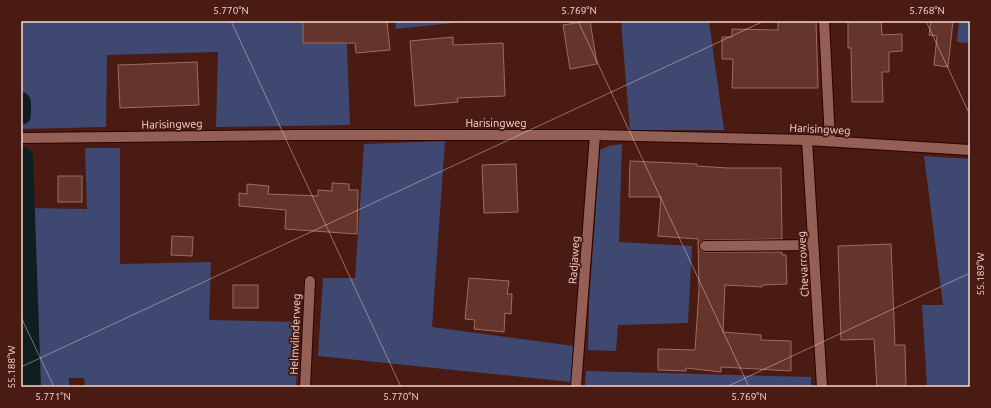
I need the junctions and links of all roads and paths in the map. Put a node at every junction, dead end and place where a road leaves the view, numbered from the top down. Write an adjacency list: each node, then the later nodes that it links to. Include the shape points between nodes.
1 (824, 21): 5 (street)
2 (595, 135): 3 (street, Harisingweg); 4 (street, Harisingweg); 11 (street, Radjaweg)
3 (21, 138)
4 (807, 140): 5 (street, Harisingweg); 7 (street, Chevarroweg)
5 (830, 141): 6 (street, Harisingweg)
6 (970, 150)
7 (813, 245): 8 (street); 12 (street, Chevarroweg)
8 (705, 246)
9 (310, 281): 10 (street, Helmvlinderweg)
10 (305, 387)
11 (576, 387)
12 (822, 387)

